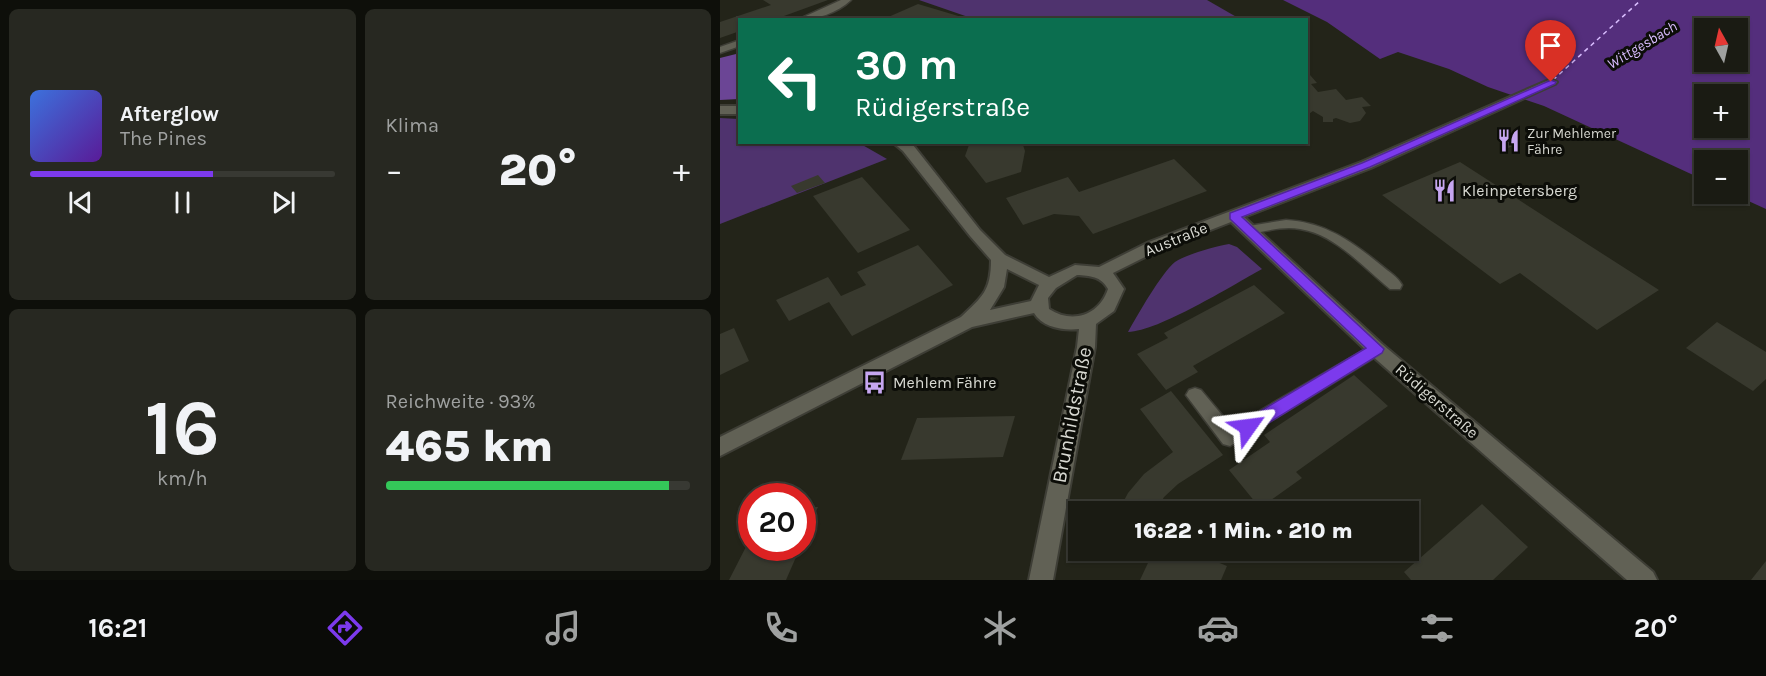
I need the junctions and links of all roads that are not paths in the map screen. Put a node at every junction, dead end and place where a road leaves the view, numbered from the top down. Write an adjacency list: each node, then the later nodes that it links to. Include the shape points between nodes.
1 (847, 0): 2 (lane)
2 (806, 18)
3 (738, 44): 4 (lane)
4 (720, 50)
5 (1551, 82): 9 (street, Austraße, via 1366,165)
6 (720, 110): 7 (street)
7 (738, 110)
8 (901, 144): 11 (street)
9 (1234, 216): 10 (street, Rüdigerstraße); 12 (street, Austraße, via 1154,246)
10 (1249, 230): 14 (lane, via 1287,224 1309,226 1336,239); 18 (street, Rüdigerstraße)
11 (999, 259): 13 (street); 17 (street, via 999,281 992,298)
12 (1100, 273): 13 (street, Austraße, via 1075,270); 16 (street, via 1114,284 1114,298 1099,315)
13 (1048, 283): 15 (street, via 1040,294)
14 (1395, 285)
15 (1040, 305): 16 (street, via 1054,320); 17 (street)
16 (1088, 320): 21 (street, Brunhildstraße)
17 (967, 321): 20 (street)
18 (1377, 349): 19 (lane, via 1230,438); 22 (street, Rüdigerstraße)
19 (1195, 395)
20 (720, 447)
21 (1041, 580)
22 (1646, 580)

